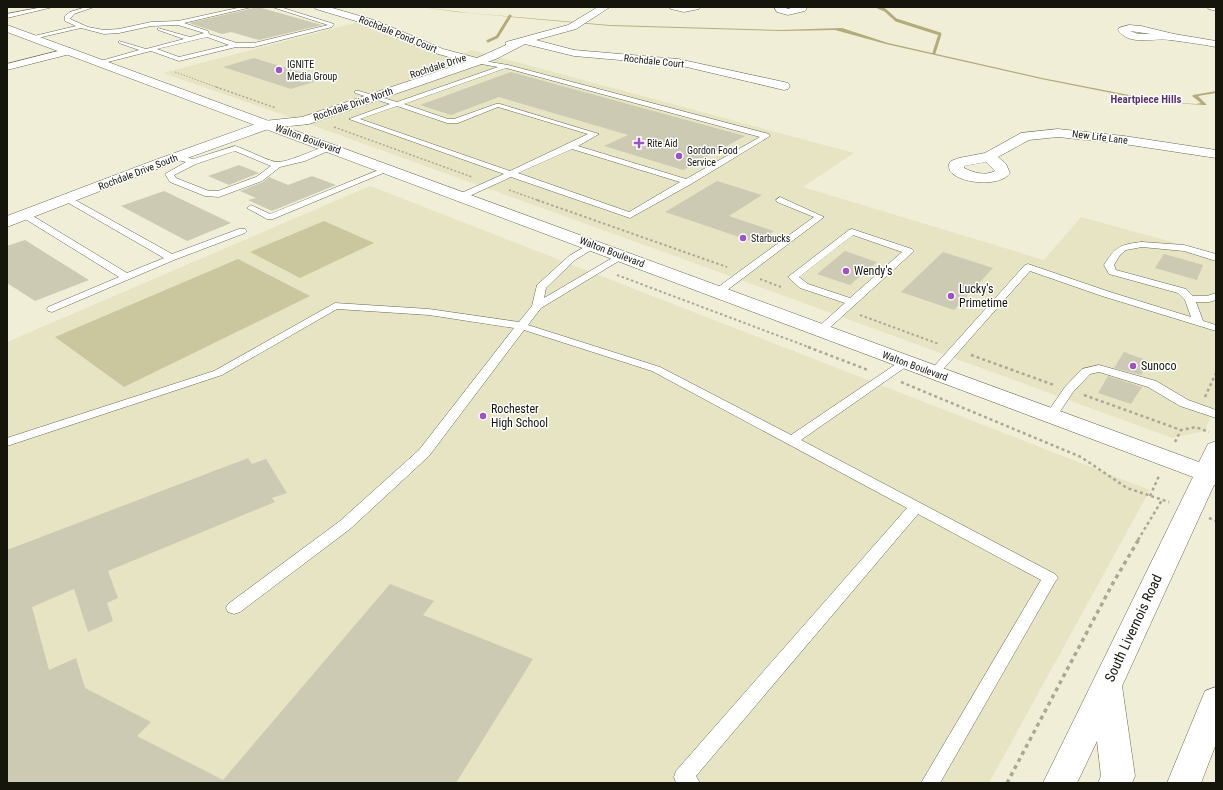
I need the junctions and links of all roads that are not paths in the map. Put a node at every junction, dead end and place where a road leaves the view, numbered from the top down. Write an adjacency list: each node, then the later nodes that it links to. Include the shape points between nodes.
1 (50, 7): 13 (lane)
2 (91, 7): 15 (lane, via 68,16 67,20)
3 (249, 7): 14 (lane)
4 (275, 7): 25 (lane, via 332,24 254,45)
5 (318, 7): 28 (street, Rochdale Pond Court, via 373,23 439,51)
6 (605, 7): 22 (street, Rochdale Drive, via 580,23 559,32)
7 (674, 7): 8 (street)
8 (696, 7)
9 (779, 7): 10 (street, via 780,10 788,12 802,9)
10 (799, 7)
11 (1212, 7): 12 (street)
12 (1216, 8)
13 (7, 16)
14 (178, 23): 15 (lane, via 151,24 104,32); 18 (lane, via 206,32)
15 (82, 26): 20 (lane)
16 (7, 28): 20 (street, Walton Boulevard)
17 (160, 30): 21 (lane)
18 (207, 35): 21 (lane); 25 (lane)
19 (1170, 36): 24 (street)
20 (33, 38): 27 (street, Walton Boulevard)
21 (192, 40): 26 (lane)
22 (524, 40): 28 (street, Rochdale Drive); 30 (street, Rochdale Drive North); 33 (street, Rochdale Court, via 574,53 678,62)
23 (120, 42): 26 (lane)
24 (1216, 44)
25 (235, 45): 26 (lane, via 179,59)
26 (150, 50): 29 (lane)
27 (70, 51): 29 (street, Walton Boulevard); 32 (street)
28 (463, 58): 30 (street, Rochdale Pond Court); 34 (street, Rochdale Drive)
29 (100, 62): 37 (street, Walton Boulevard)
30 (478, 62): 31 (lane); 35 (street, Rochdale Drive North)
31 (506, 66): 36 (lane); 47 (lane, via 766,136)
32 (7, 67)
33 (784, 86)
34 (357, 92): 35 (lane); 37 (street, Rochdale Drive)
35 (374, 97): 36 (lane); 37 (street, Rochdale Drive North, via 310,119)
36 (397, 104): 38 (lane, via 447,121 455,121 498,105 595,134); 46 (lane, via 353,119)
37 (269, 124): 39 (street, Walton Boulevard); 41 (street, Rochdale Drive South)
38 (571, 146): 46 (lane); 47 (lane)
39 (332, 148): 44 (lane); 45 (street, Walton Boulevard)
40 (1216, 154): 42 (street, New Life Lane, via 1058,132 1026,136)
41 (177, 157): 43 (lane); 49 (street, Rochdale Drive South)
42 (989, 157)
43 (193, 162): 44 (lane, via 235,148); 44 (lane, via 169,174 173,180 208,194 219,194 259,179)
44 (277, 165)
45 (388, 169): 48 (street, Walton Boulevard); 51 (lane, via 270,217)
46 (510, 174): 47 (lane, via 630,215); 48 (lane)
47 (688, 182)
48 (462, 196): 55 (street, Walton Boulevard)
49 (68, 199): 52 (street, Rochdale Drive South); 57 (lane)
50 (780, 200): 60 (lane, via 820,217)
51 (251, 208)
52 (25, 215): 53 (street, Rochdale Drive South); 59 (lane)
53 (7, 222)
54 (242, 231): 57 (lane)
55 (593, 245): 56 (street, Walton Boulevard); 63 (lane, via 572,258 542,287)
56 (622, 256): 60 (street, Walton Boulevard); 63 (lane)
57 (171, 258): 59 (lane)
58 (1216, 258): 62 (lane, via 1180,247 1135,245 1123,248 1109,265 1112,272 1182,291)
59 (126, 277): 65 (lane)
60 (718, 292): 69 (street, Walton Boulevard)
61 (1216, 296): 62 (lane, via 1210,299)
62 (1190, 299): 66 (lane)
63 (537, 306): 67 (lane)
64 (847, 306): 64 (lane, via 874,282 909,251 852,232 792,277 804,286); 69 (lane)
65 (52, 309)
66 (1198, 321): 68 (lane); 71 (lane, via 1106,294 1028,267)
67 (521, 326): 74 (lane, via 656,370); 75 (lane, via 429,312 335,306 218,373); 78 (lane, via 424,452 345,525)
68 (1216, 328)
69 (821, 330): 70 (street, Walton Boulevard)
70 (906, 362): 71 (street, Walton Boulevard); 74 (lane)
71 (934, 373): 73 (street, Walton Boulevard)
72 (1216, 414): 73 (lane, via 1184,403 1152,384 1099,368 1086,371)
73 (1051, 416): 76 (street, Walton Boulevard)
74 (791, 441): 77 (lane)
75 (7, 442)
76 (1212, 458): 79 (street, South Livernois Road)
77 (916, 508): 81 (lane); 82 (lane, via 1050,578)
78 (234, 608)
79 (1106, 685): 83 (street, South Livernois Road); 84 (street, via 1118,776)
80 (1216, 701): 85 (street)
81 (684, 781)
82 (930, 783)
83 (1060, 783)
84 (1115, 783)
85 (1184, 783)

